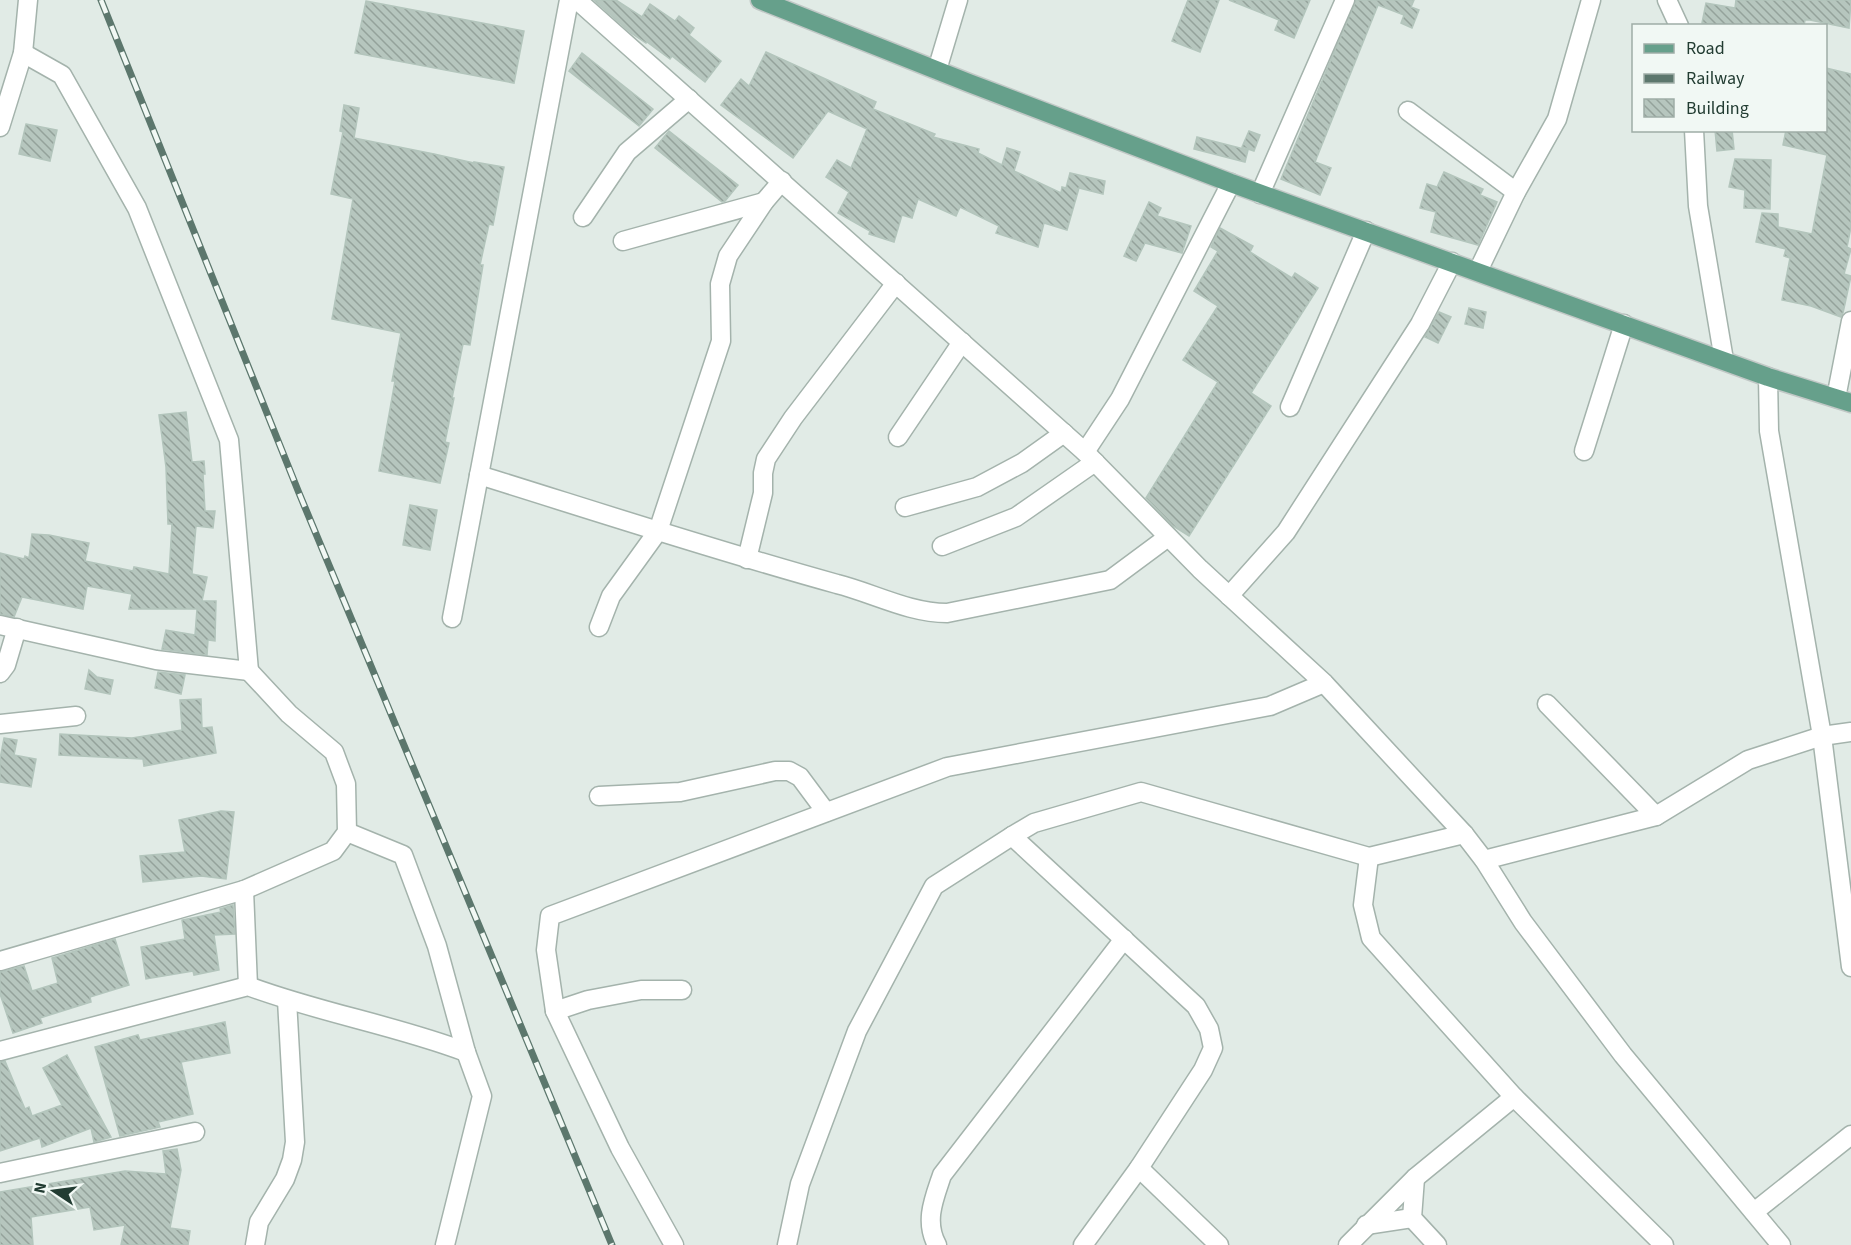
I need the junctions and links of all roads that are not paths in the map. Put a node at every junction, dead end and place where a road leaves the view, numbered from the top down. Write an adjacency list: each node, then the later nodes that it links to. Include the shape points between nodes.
1 (28, 0): 10 (street)
2 (569, 0): 38 (street)
3 (577, 0): 12 (street)
4 (760, 0): 11 (main road)
5 (958, 0): 11 (street)
6 (1345, 0): 19 (street)
7 (1592, 0): 18 (street, via 1557,119)
8 (1667, 0): 9 (street)
9 (1678, 24)
10 (23, 53): 14 (street); 48 (street, via 62,75 137,208 230,440)
11 (936, 70): 17 (main road)
12 (689, 99): 16 (street); 21 (street, via 627,152)
13 (1408, 111): 18 (street)
14 (0, 127)
15 (1694, 132): 30 (street, via 1698,206)
16 (782, 182): 20 (street); 26 (street)
17 (1231, 183): 19 (main road); 37 (street)
18 (1516, 192): 25 (street)
19 (1260, 194): 22 (main road)
20 (764, 202): 23 (street); 40 (street, via 728,256 720,284 721,341)
21 (583, 217)
22 (1366, 231): 24 (main road); 33 (street)
23 (623, 241)
24 (1452, 262): 25 (main road); 44 (street, via 1420,324 1286,532)
25 (1478, 272): 28 (main road)
26 (896, 283): 29 (street); 43 (street, via 766,459 763,493)
27 (1851, 321): 32 (street)
28 (1624, 324): 30 (main road); 36 (street)
29 (962, 342): 34 (street); 35 (street)
30 (1724, 360): 31 (main road)
31 (1768, 376): 32 (main road); 55 (street, via 1769,431)
32 (1843, 401)
33 (1290, 407)
34 (1064, 433): 37 (street); 39 (street, via 1022,463 977,487)
35 (898, 437)
36 (1584, 451)
37 (1090, 457): 41 (street); 42 (street, via 1016,517)
38 (479, 475): 40 (street); 45 (street)
39 (905, 507)
40 (658, 531): 43 (street); 47 (street, via 611,596)
41 (1168, 537): 43 (street, via 1110,580 947,613 920,610); 44 (street)
42 (942, 546)
43 (747, 559)
44 (1229, 596): 50 (street)
45 (452, 618)
46 (9, 626): 48 (street, via 156,660); 49 (street, via 6,665)
47 (599, 627)
48 (249, 671): 59 (street, via 289,714 334,752 346,784)
49 (0, 673)
50 (1324, 683): 57 (street, via 1270,706 947,767); 60 (street)
51 (1547, 704): 58 (street)
52 (76, 716): 53 (street)
53 (0, 724)
54 (1851, 732): 55 (street)
55 (1822, 735): 58 (street, via 1748,760); 67 (street)
56 (598, 796): 57 (street, via 680,792 789,771 800,777)
57 (826, 812): 71 (street, via 550,916 546,950)
58 (1656, 816): 63 (street)
59 (347, 832): 64 (street, via 333,851); 73 (street, via 403,855 437,946)
60 (1464, 834): 62 (street); 63 (street)
61 (1012, 836): 62 (street, via 1034,823 1141,792); 65 (street); 86 (street, via 934,886 857,1031 800,1184)
62 (1369, 857): 74 (street, via 1363,905 1371,938)
63 (1484, 860): 80 (street, via 1523,922 1623,1054)
64 (244, 890): 66 (street); 68 (street)
65 (1124, 939): 77 (street, via 1196,1006 1214,1048); 87 (street, via 942,1175 929,1210)
66 (0, 961)
67 (1851, 967)
68 (248, 986): 70 (street); 72 (street)
69 (682, 990): 71 (street, via 641,990)
70 (286, 1000): 73 (street); 83 (street, via 295,1142 285,1179 259,1222)
71 (555, 1011): 85 (street, via 620,1148)
72 (0, 1050)
73 (466, 1052): 84 (street, via 482,1096)
74 (1514, 1097): 79 (street); 92 (street)
75 (195, 1132): 78 (street)
76 (1851, 1135): 80 (street)
77 (1139, 1168): 88 (street); 89 (street)
78 (0, 1173)
79 (1415, 1178): 81 (street); 82 (street)
80 (1754, 1212): 93 (street)
81 (1412, 1218): 82 (street); 91 (street)
82 (1366, 1225): 90 (street)
83 (255, 1245)
84 (445, 1245)
85 (674, 1245)
86 (787, 1245)
87 (937, 1245)
88 (1083, 1245)
89 (1219, 1245)
90 (1348, 1245)
91 (1437, 1245)
92 (1664, 1245)
93 (1781, 1245)

